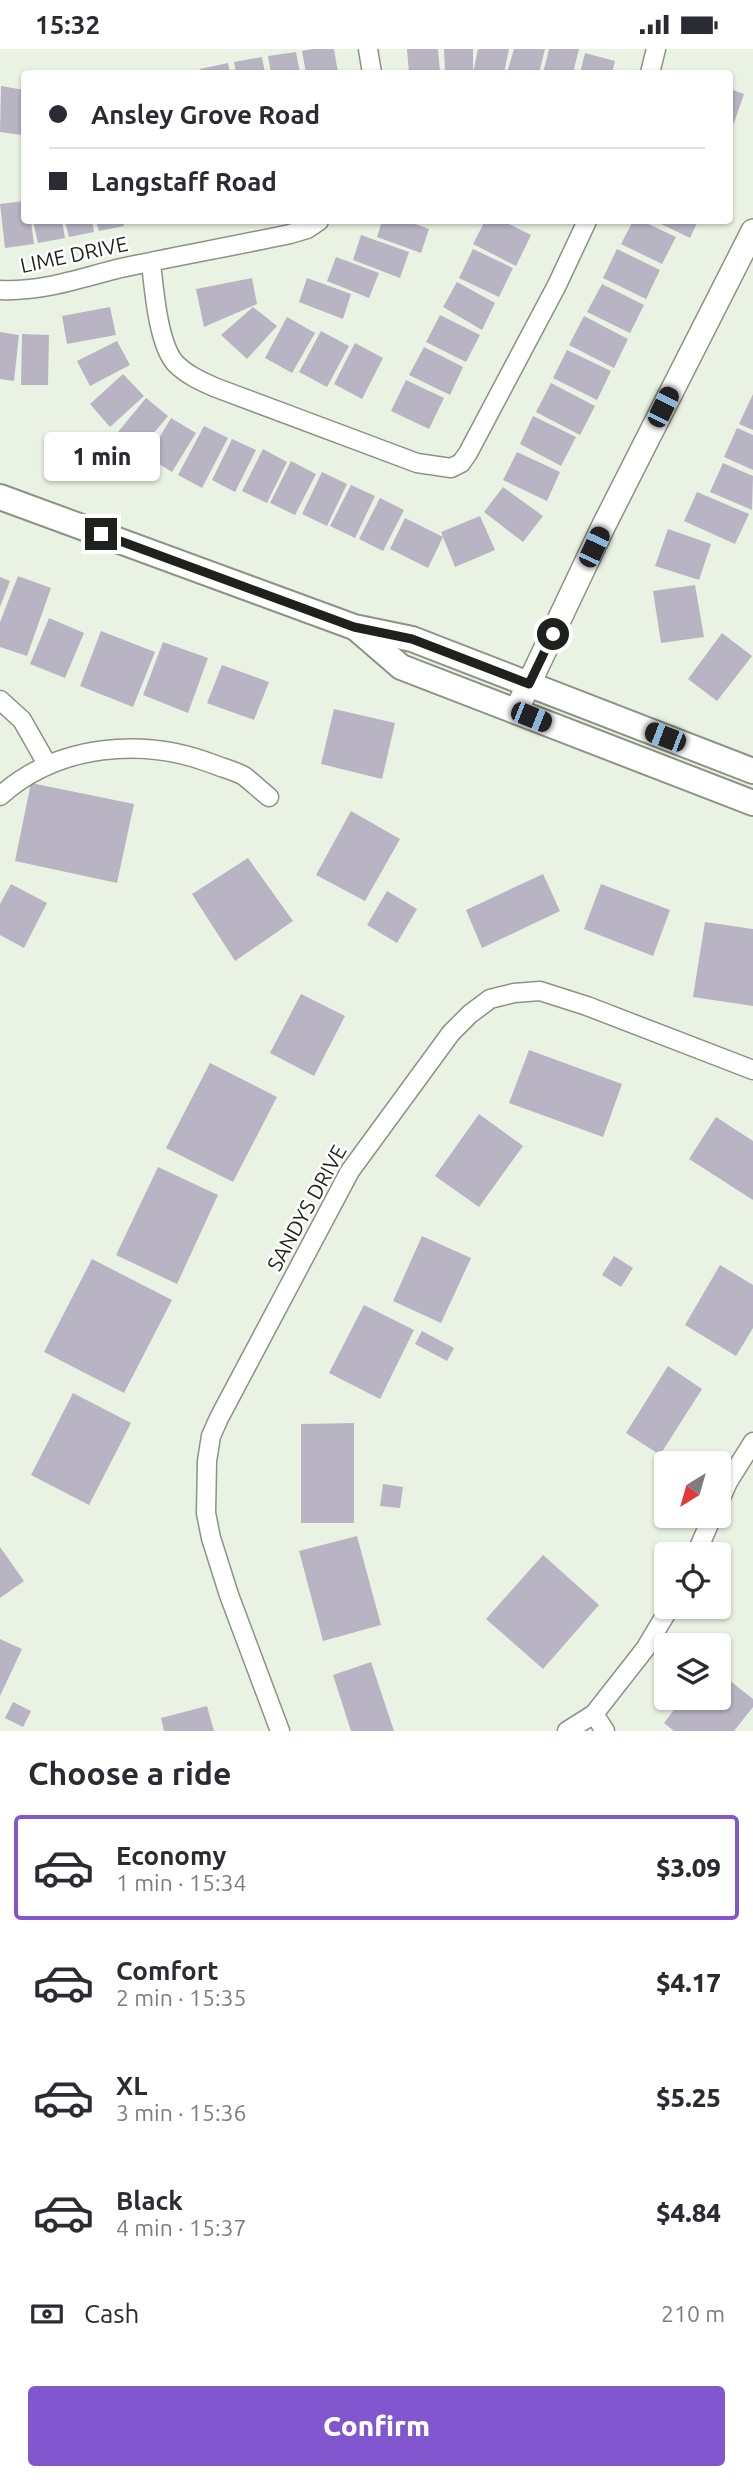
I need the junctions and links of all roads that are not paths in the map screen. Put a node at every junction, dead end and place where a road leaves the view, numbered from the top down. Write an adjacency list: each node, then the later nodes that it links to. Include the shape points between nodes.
1 (368, 49): 3 (street)
2 (656, 49): 4 (street)
3 (372, 70)
4 (651, 70)
5 (314, 224): 8 (street, LIME DRIVE, via 290,234)
6 (586, 224): 8 (street, via 477,439 461,463 451,468 417,463 190,375 174,363 165,343)
7 (753, 231): 12 (street)
8 (151, 263): 9 (street, LIME DRIVE, via 37,290)
9 (0, 290)
10 (0, 497): 11 (main road)
11 (354, 627): 12 (main road, via 412,639); 14 (main road, via 401,667)
12 (529, 684): 14 (street); 16 (main road)
13 (0, 700): 15 (street, via 22,720)
14 (516, 711): 19 (main road)
15 (47, 764): 17 (street); 18 (street, via 82,753 162,750 193,756 242,775)
16 (753, 771)
17 (0, 796)
18 (269, 797)
19 (753, 803)
20 (753, 1070): 25 (street, SANDYS DRIVE, via 540,991 490,999 451,1034 350,1171 219,1418 207,1461 206,1513 211,1538)
21 (753, 1442): 22 (street)
22 (732, 1476)
23 (663, 1619): 24 (street)
24 (594, 1714): 26 (street); 27 (street)
25 (280, 1731)
26 (567, 1731)
27 (605, 1731)

